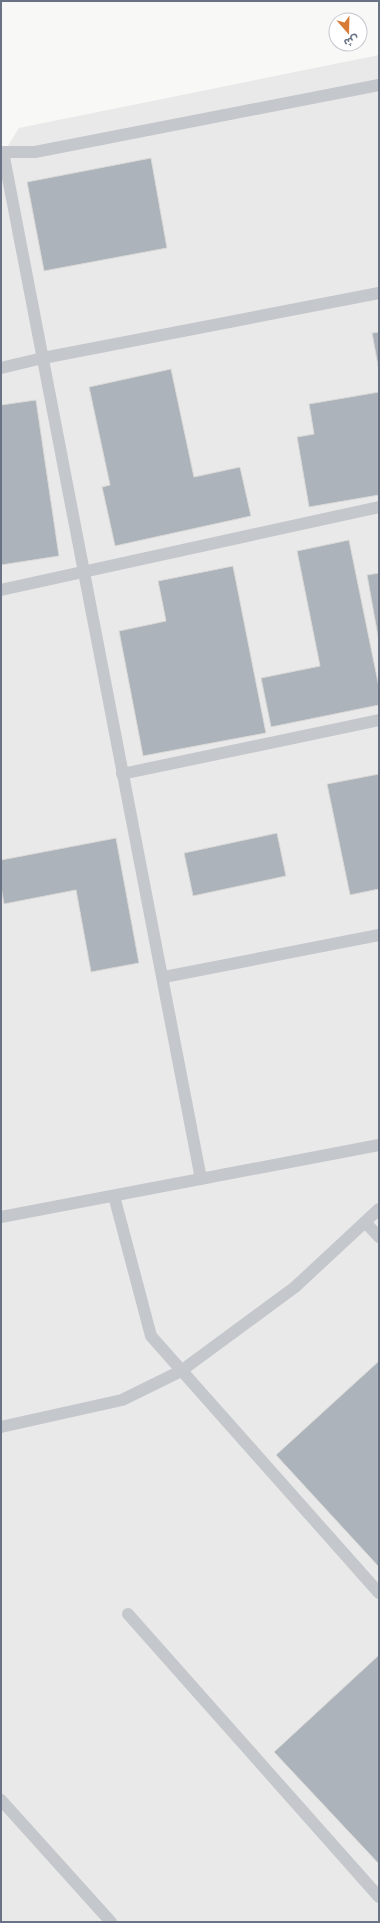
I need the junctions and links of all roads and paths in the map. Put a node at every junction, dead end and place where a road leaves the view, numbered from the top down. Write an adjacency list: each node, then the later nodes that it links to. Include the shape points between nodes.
1 (379, 85): 2 (lane, via 35,152)
2 (2, 152): 4 (lane)
3 (379, 293): 4 (lane)
4 (43, 358): 5 (lane); 7 (lane)
5 (1, 368)
6 (379, 507): 7 (lane)
7 (83, 573): 8 (lane); 10 (lane)
8 (1, 590)
9 (379, 720): 10 (lane)
10 (122, 774): 12 (lane)
11 (379, 935): 12 (lane)
12 (164, 977): 14 (lane)
13 (379, 1145): 14 (lane)
14 (201, 1179): 15 (lane)
15 (114, 1196): 17 (lane); 20 (lane, via 151,1336)
16 (379, 1209): 18 (lane)
17 (1, 1217)
18 (365, 1222): 19 (lane); 20 (lane, via 294,1287)
19 (379, 1237)
20 (181, 1371): 21 (lane, via 122,1400); 22 (lane)
21 (1, 1427)
22 (379, 1593)
23 (128, 1614): 25 (lane)
24 (1, 1800): 26 (lane)
25 (379, 1897)
26 (111, 1922)

